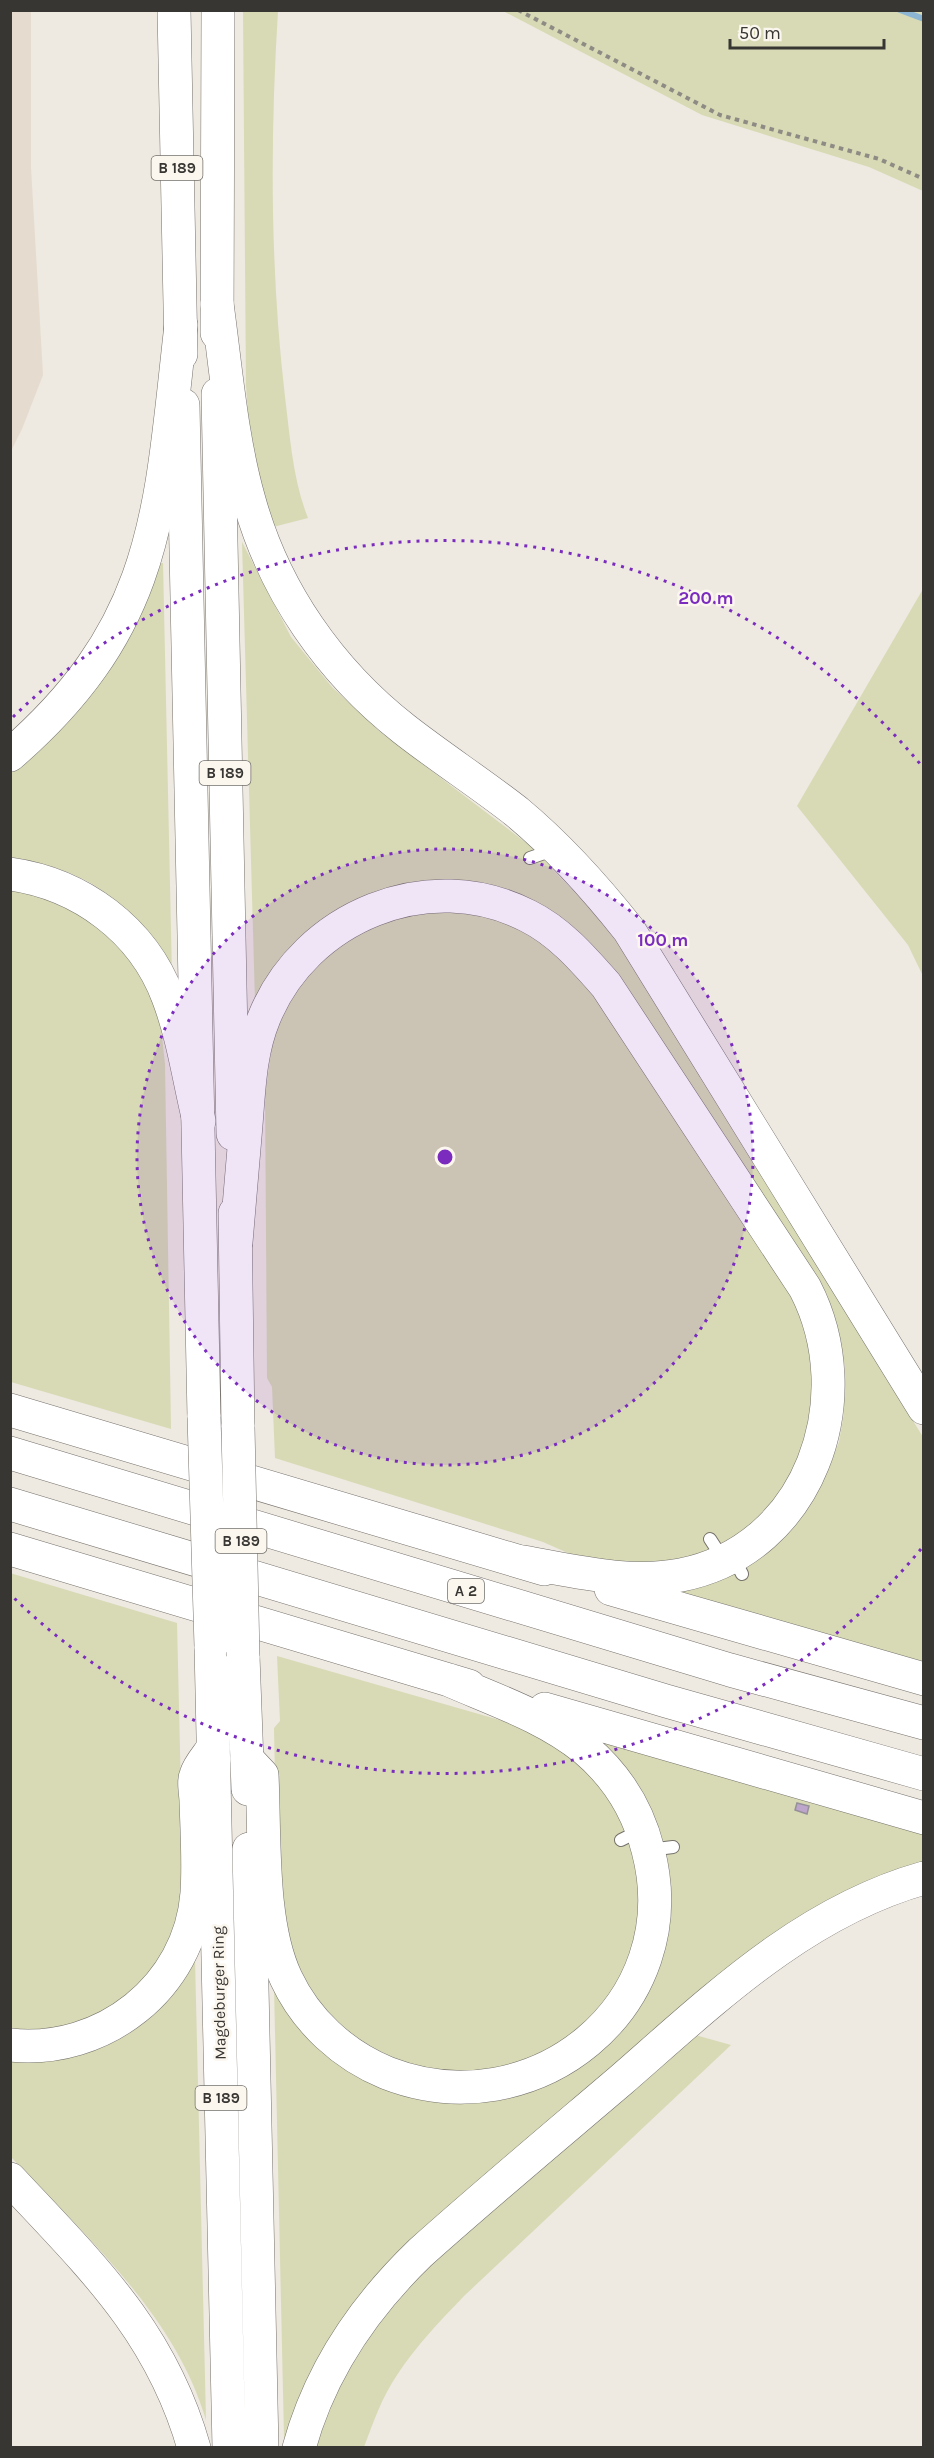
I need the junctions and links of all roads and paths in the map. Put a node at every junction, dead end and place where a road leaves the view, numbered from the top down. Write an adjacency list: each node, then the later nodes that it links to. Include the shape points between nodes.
1 (174, 10): 6 (highway, B 189)
2 (218, 10): 5 (highway, B 189)
3 (518, 10): 4 (path, via 720,115 879,159)
4 (924, 179)
5 (217, 304): 10 (highway, B 189); 11 (highway, via 249,502 275,569 311,632 380,709 519,814 543,853 604,899 645,953)
6 (181, 325): 7 (highway, via 160,504 137,588 85,678 57,712); 9 (highway, B 189)
7 (10, 755)
8 (10, 874): 9 (highway, via 36,879 77,895 113,918 134,940 168,996)
9 (199, 1121): 20 (highway, Magdeburger Ring / B 189, bridge)
10 (236, 1242): 16 (highway, via 252,1061 260,1030 288,974 340,926 357,915 421,897 484,901 515,910 543,925 568,944 606,985 813,1303 830,1367 829,1399 817,1453 802,1487 765,1531 727,1557 684,1574 649,1579); 21 (highway, Magdeburger Ring / B 189, bridge)
11 (924, 1407)
12 (10, 1410): 16 (highway)
13 (10, 1453): 19 (highway, A 2, via 730,1670)
14 (10, 1504): 22 (highway, via 666,1701)
15 (10, 1549): 18 (highway)
16 (523, 1562): 17 (highway)
17 (924, 1678)
18 (449, 1680): 21 (highway, via 527,1714 586,1750 620,1786 646,1842 655,1896 651,1936 631,1989 602,2029 558,2064 525,2078 480,2087 424,2084 374,2068 339,2046 310,2016 286,1979 278,1958 268,1905 262,1775); 23 (highway)
19 (924, 1723)
20 (213, 1748): 25 (highway, via 195,1775 194,1914 167,1975 138,2007 101,2031 57,2044); 28 (highway, Magdeburger Ring / B 189)
21 (247, 1759): 29 (highway, Magdeburger Ring / B 189)
22 (924, 1774)
23 (924, 1818)
24 (924, 1878): 30 (highway, via 846,1908 777,1950 420,2253 385,2289 345,2342 314,2402)
25 (10, 2045)
26 (10, 2179): 27 (highway, via 85,2260 142,2330 169,2377)
27 (194, 2448)
28 (229, 2448)
29 (262, 2448)
30 (299, 2448)

